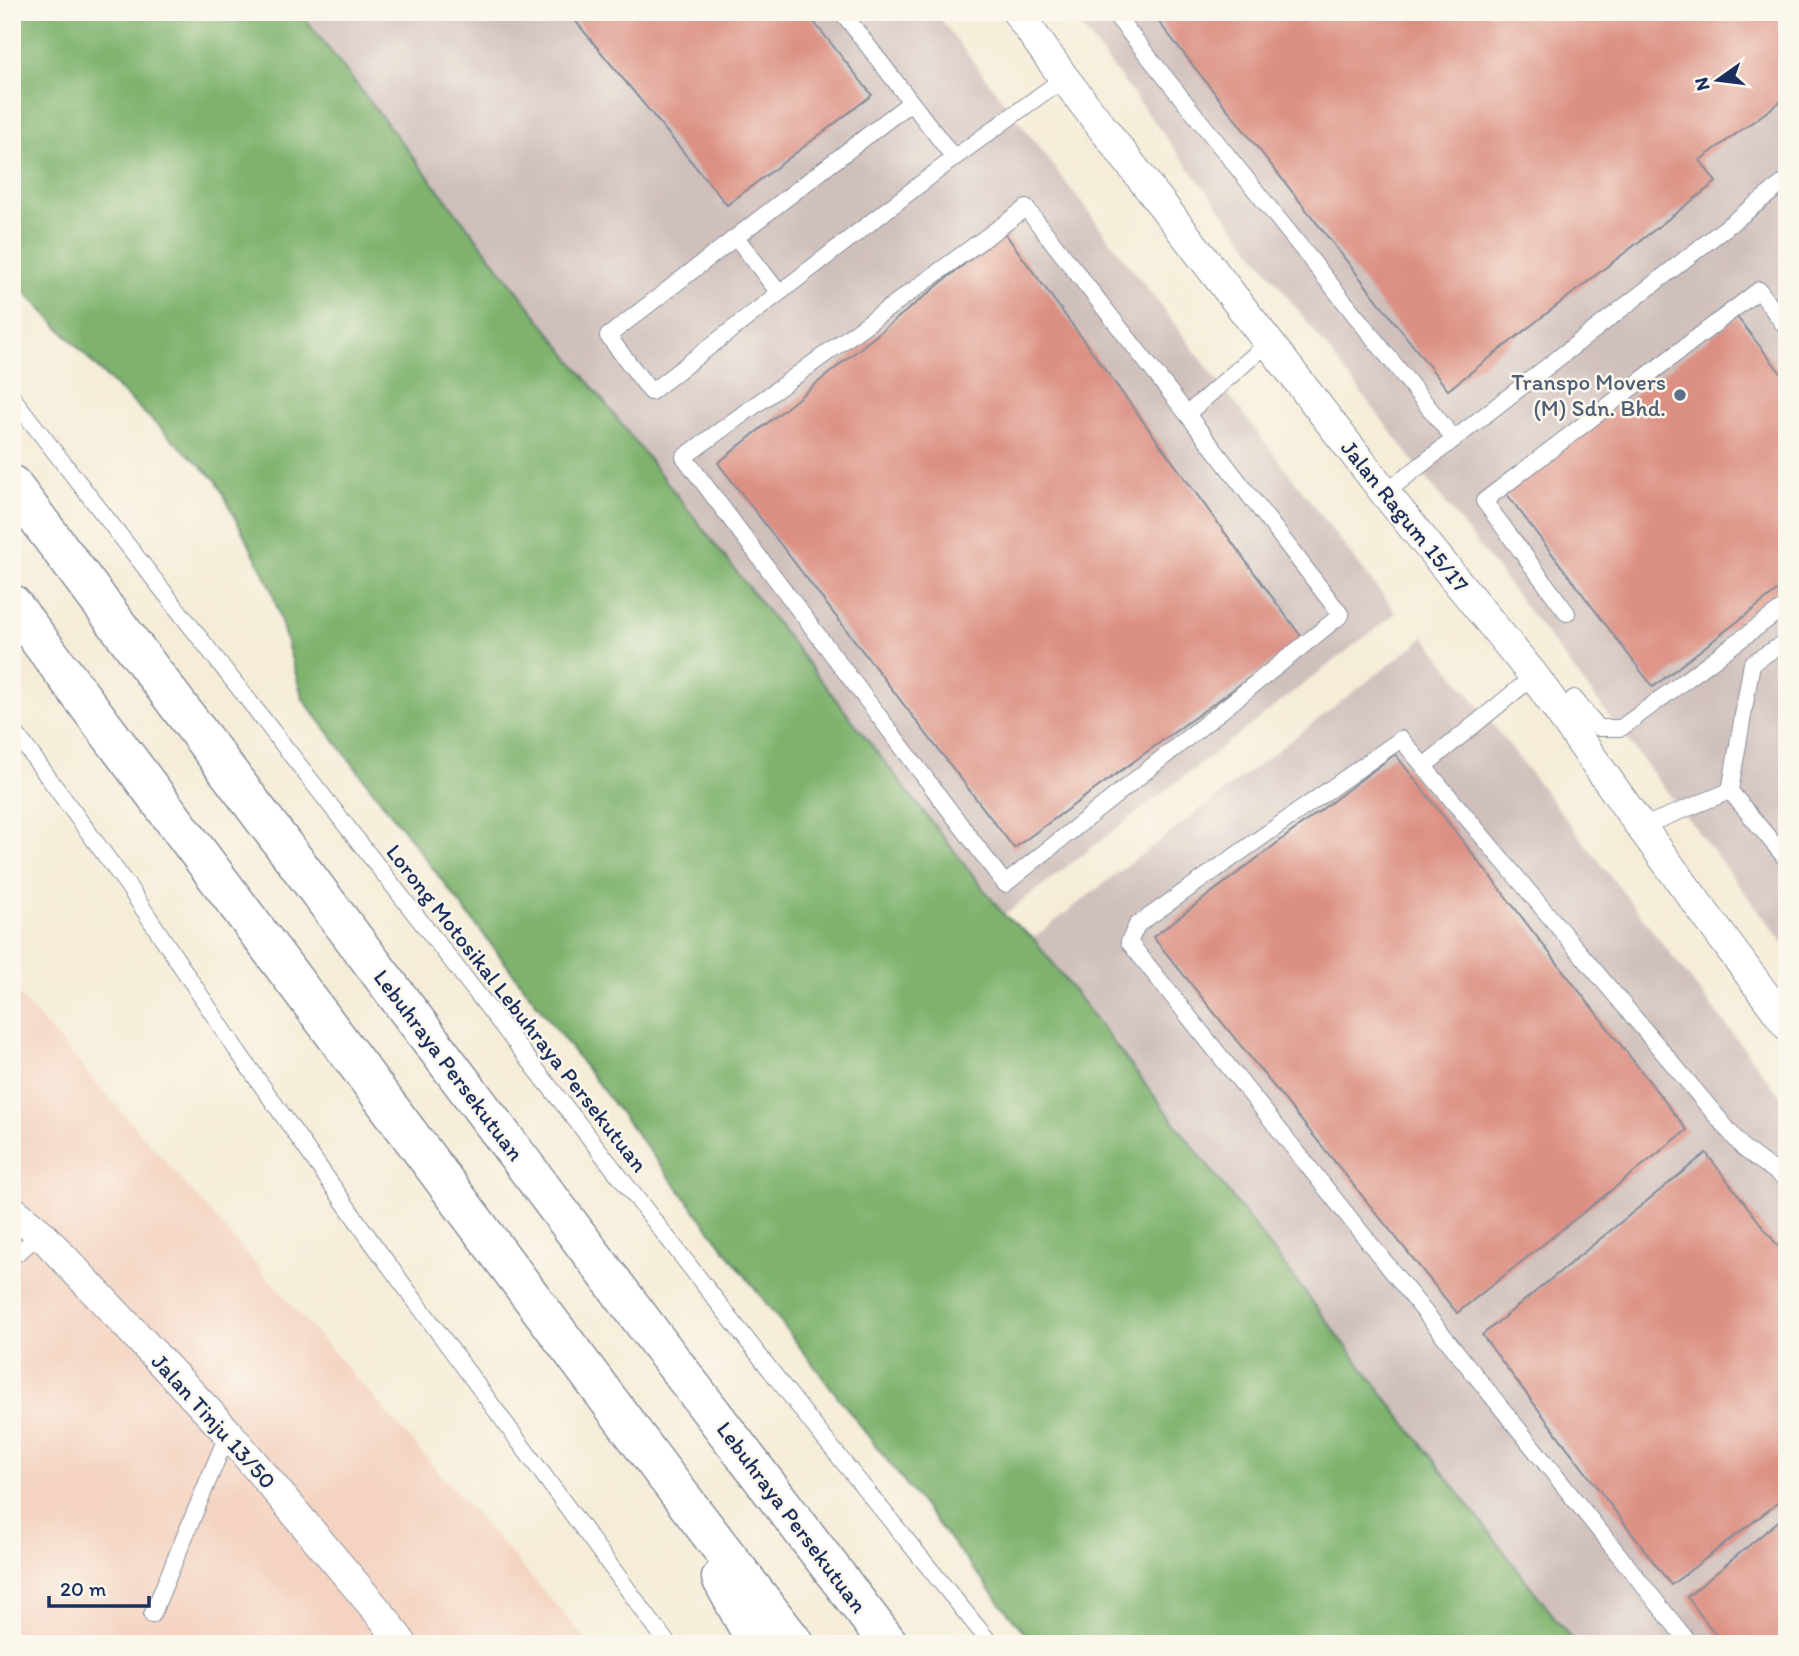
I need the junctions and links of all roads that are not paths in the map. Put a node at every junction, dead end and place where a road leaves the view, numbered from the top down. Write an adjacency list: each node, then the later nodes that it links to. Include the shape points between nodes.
1 (842, 12): 5 (lane)
2 (1017, 12): 4 (street, Jalan Ragum 15/17)
3 (1113, 12): 14 (lane)
4 (1064, 78): 6 (lane); 11 (street, Jalan Ragum 15/17)
5 (911, 102): 6 (lane); 8 (lane)
6 (954, 158): 9 (lane)
7 (1787, 180): 14 (lane)
8 (736, 237): 9 (lane); 9 (lane, via 608,336 651,392)
9 (779, 293)
10 (1787, 329): 19 (lane, via 1759,290 1484,501)
11 (1268, 343): 13 (lane); 16 (street, Jalan Ragum 15/17)
12 (12, 397): 41 (lane, Lorong Motosikal Lebuhraya Persekutuan, via 810,1420)
13 (1187, 414): 13 (lane, via 1341,615 1005,884 684,457 1026,208)
14 (1454, 439): 16 (lane)
15 (12, 485): 40 (highway, Lebuhraya Persekutuan)
16 (1385, 493): 21 (street, Jalan Ragum 15/17)
17 (12, 604): 34 (highway)
18 (1787, 605): 22 (lane, via 1621,728 1599,728 1574,698)
19 (1567, 613)
20 (1787, 641): 25 (lane, via 1752,663)
21 (1534, 676): 22 (street, Jalan Ragum 15/17); 24 (lane)
22 (1562, 716): 26 (street, Jalan Ragum 15/17)
23 (12, 728): 37 (lane, via 130,889 374,1245)
24 (1424, 765): 29 (lane, via 1744,1149); 42 (lane, via 1401,739 1137,925 1129,942)
25 (1730, 791): 26 (lane); 27 (lane)
26 (1641, 827): 28 (street, Jalan Ragum 15/17)
27 (1787, 860)
28 (1787, 1025)
29 (1787, 1180)
30 (12, 1210): 31 (street, Jalan Tinju 13/50)
31 (41, 1234): 32 (lane); 33 (street, Jalan Tinju 13/50)
32 (12, 1257)
33 (228, 1433): 35 (lane); 36 (street, Jalan Tinju 13/50)
34 (664, 1474): 38 (highway); 39 (highway)
35 (152, 1615)
36 (402, 1644)
37 (668, 1644)
38 (757, 1644)
39 (795, 1644)
40 (889, 1644)
41 (991, 1644)
42 (1690, 1644)

